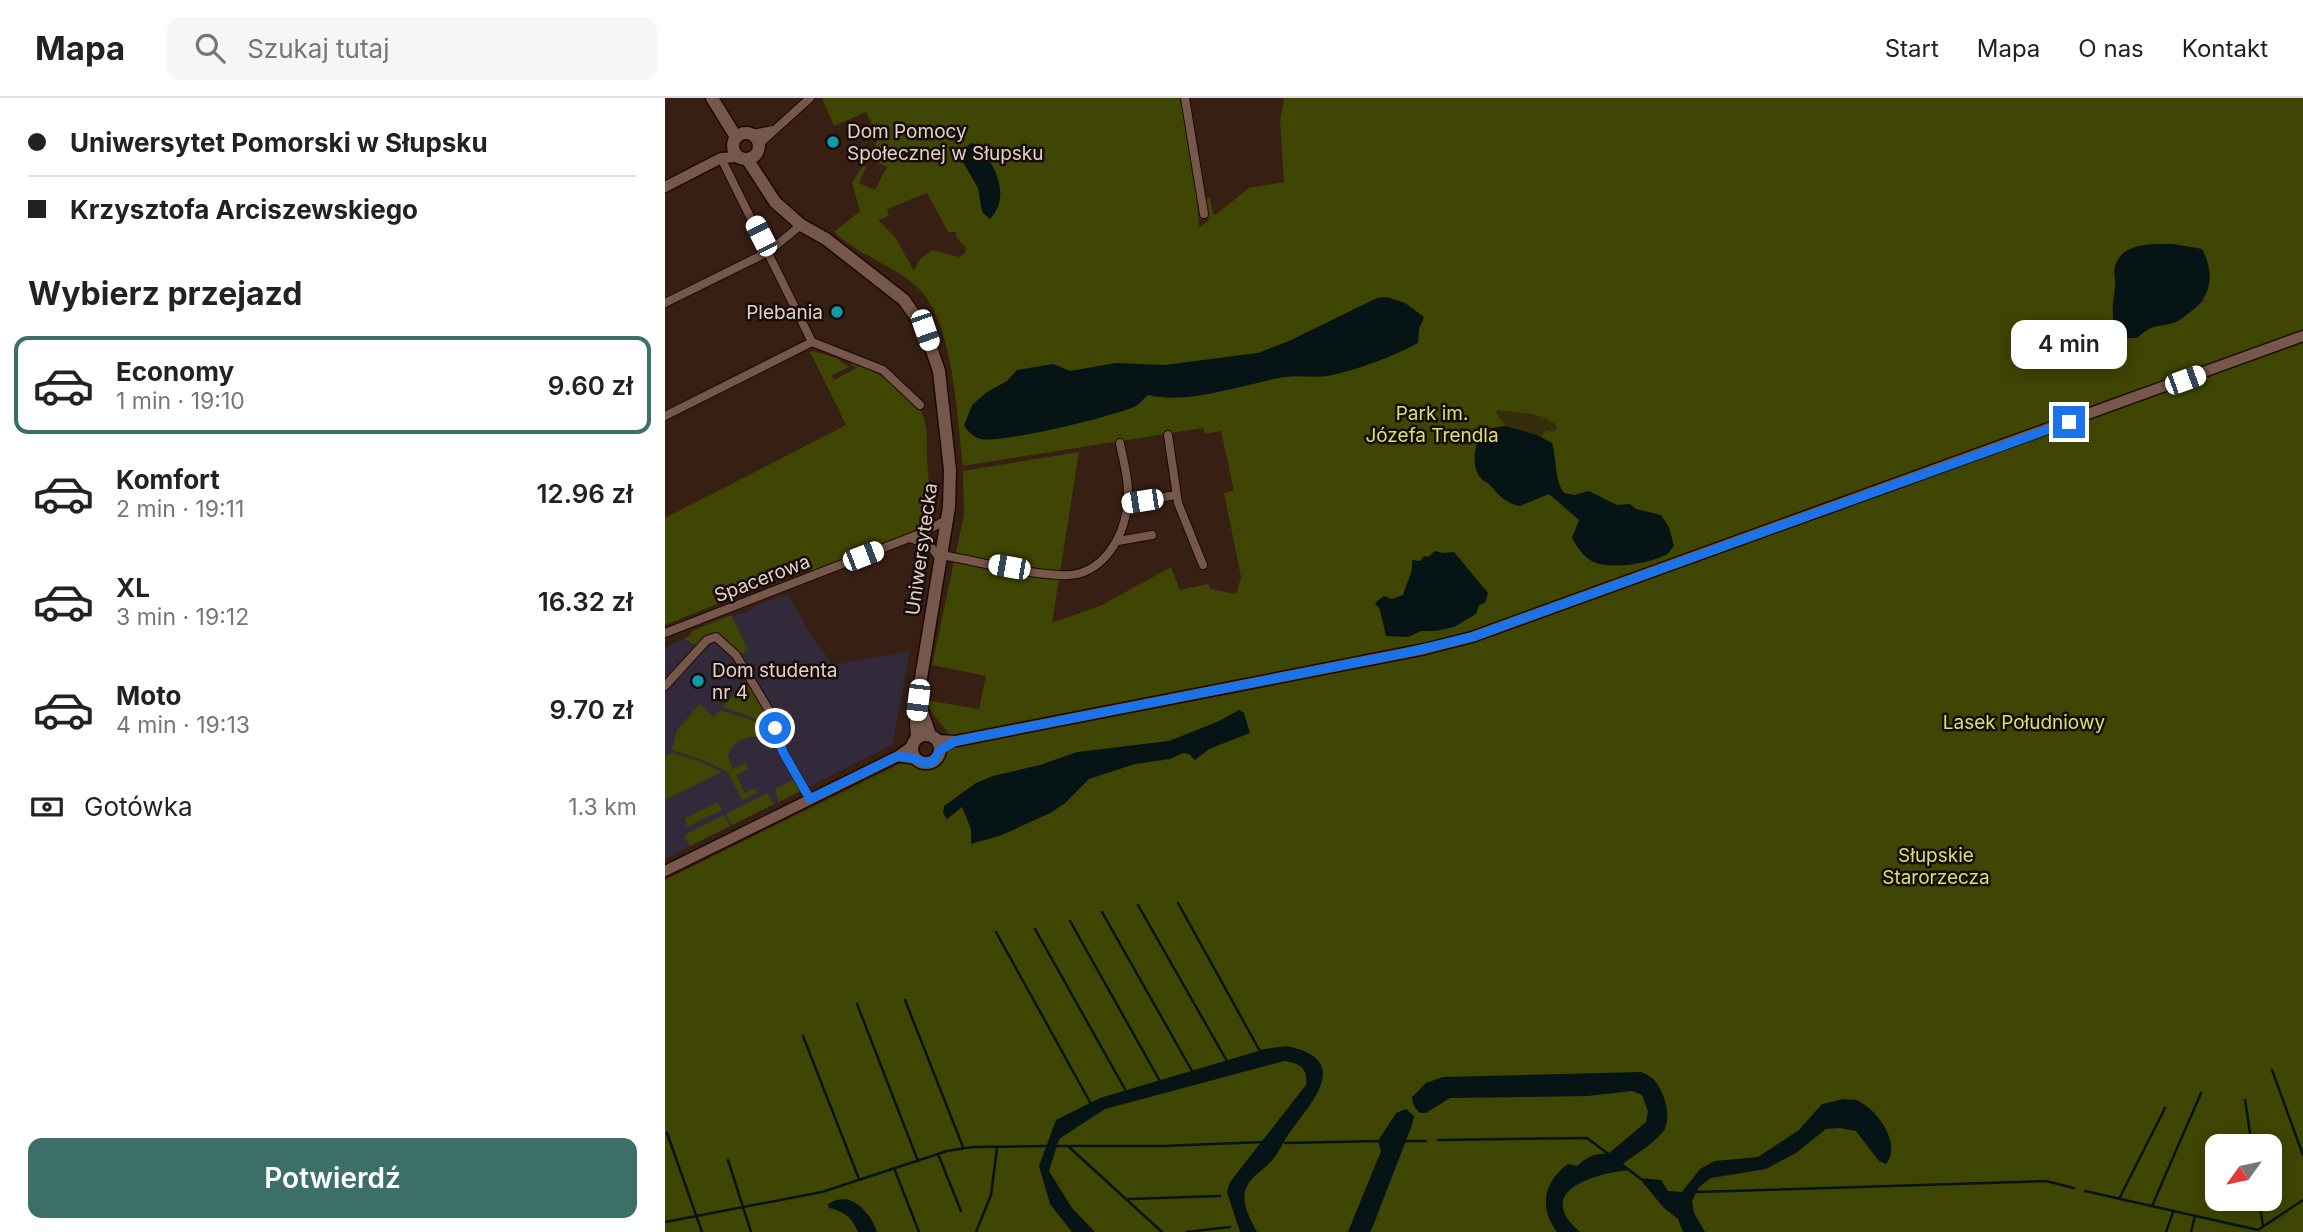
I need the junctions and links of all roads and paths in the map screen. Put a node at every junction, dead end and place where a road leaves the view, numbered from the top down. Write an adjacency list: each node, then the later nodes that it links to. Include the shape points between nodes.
1 (712, 98): 4 (main road)
2 (810, 98): 4 (street, via 773,130)
3 (1185, 98): 7 (street)
4 (746, 145): 5 (street); 8 (main road, via 775,202); 9 (main road, via 780,196)
5 (722, 158): 6 (street); 10 (street)
6 (665, 187)
7 (1204, 214)
8 (801, 225): 9 (main road); 10 (street)
9 (818, 234): 20 (main road, Uniwersytecka, via 896,292 925,330 939,371 950,470)
10 (768, 251): 11 (street); 13 (street)
11 (665, 303)
12 (2303, 336): 28 (street, via 1472,637)
13 (812, 342): 14 (street, via 875,366); 15 (street)
14 (920, 405)
15 (665, 416)
16 (1168, 435): 18 (street)
17 (1120, 443): 19 (street)
18 (1177, 495): 19 (street); 25 (street)
19 (1128, 503): 23 (street)
20 (948, 519): 22 (street, Spacerowa); 24 (main road, Uniwersytecka)
21 (1152, 536): 23 (street)
22 (909, 538): 24 (street, via 929,544); 26 (street, Spacerowa)
23 (1118, 541): 24 (street, via 1091,569 1060,576)
24 (942, 558): 28 (main road, Uniwersytecka, via 916,721)
25 (1203, 565)
26 (665, 633)
27 (665, 685): 29 (street, via 707,640 719,639 736,655 771,712 783,752)
28 (925, 745): 29 (street)
29 (810, 799): 30 (street)
30 (665, 871)

